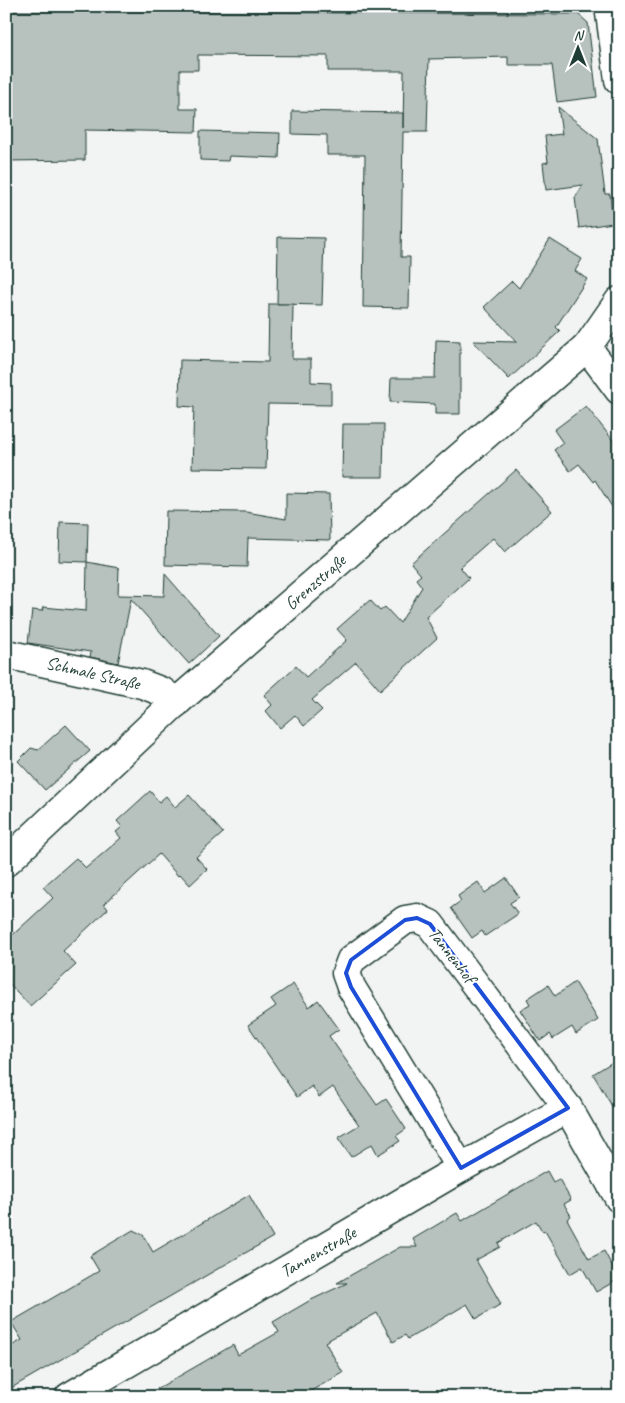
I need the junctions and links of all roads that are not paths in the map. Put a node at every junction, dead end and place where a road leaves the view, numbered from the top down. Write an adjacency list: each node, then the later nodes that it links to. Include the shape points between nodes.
1 (609, 6): 2 (street)
2 (619, 80)
3 (619, 301): 4 (street, Grenzstraße)
4 (587, 347): 5 (street); 7 (street, Grenzstraße)
5 (619, 390)
6 (6, 654): 7 (street, Schmale Straße, via 142,684 162,692)
7 (176, 703): 8 (street, Grenzstraße)
8 (6, 862)
9 (568, 1108): 10 (street, Tannenstraße); 10 (street, Tannenhof, via 430,924 417,918 405,920 351,960 346,973 351,987); 11 (street)
10 (461, 1168): 12 (street, Tannenstraße)
11 (619, 1198)
12 (69, 1397)

